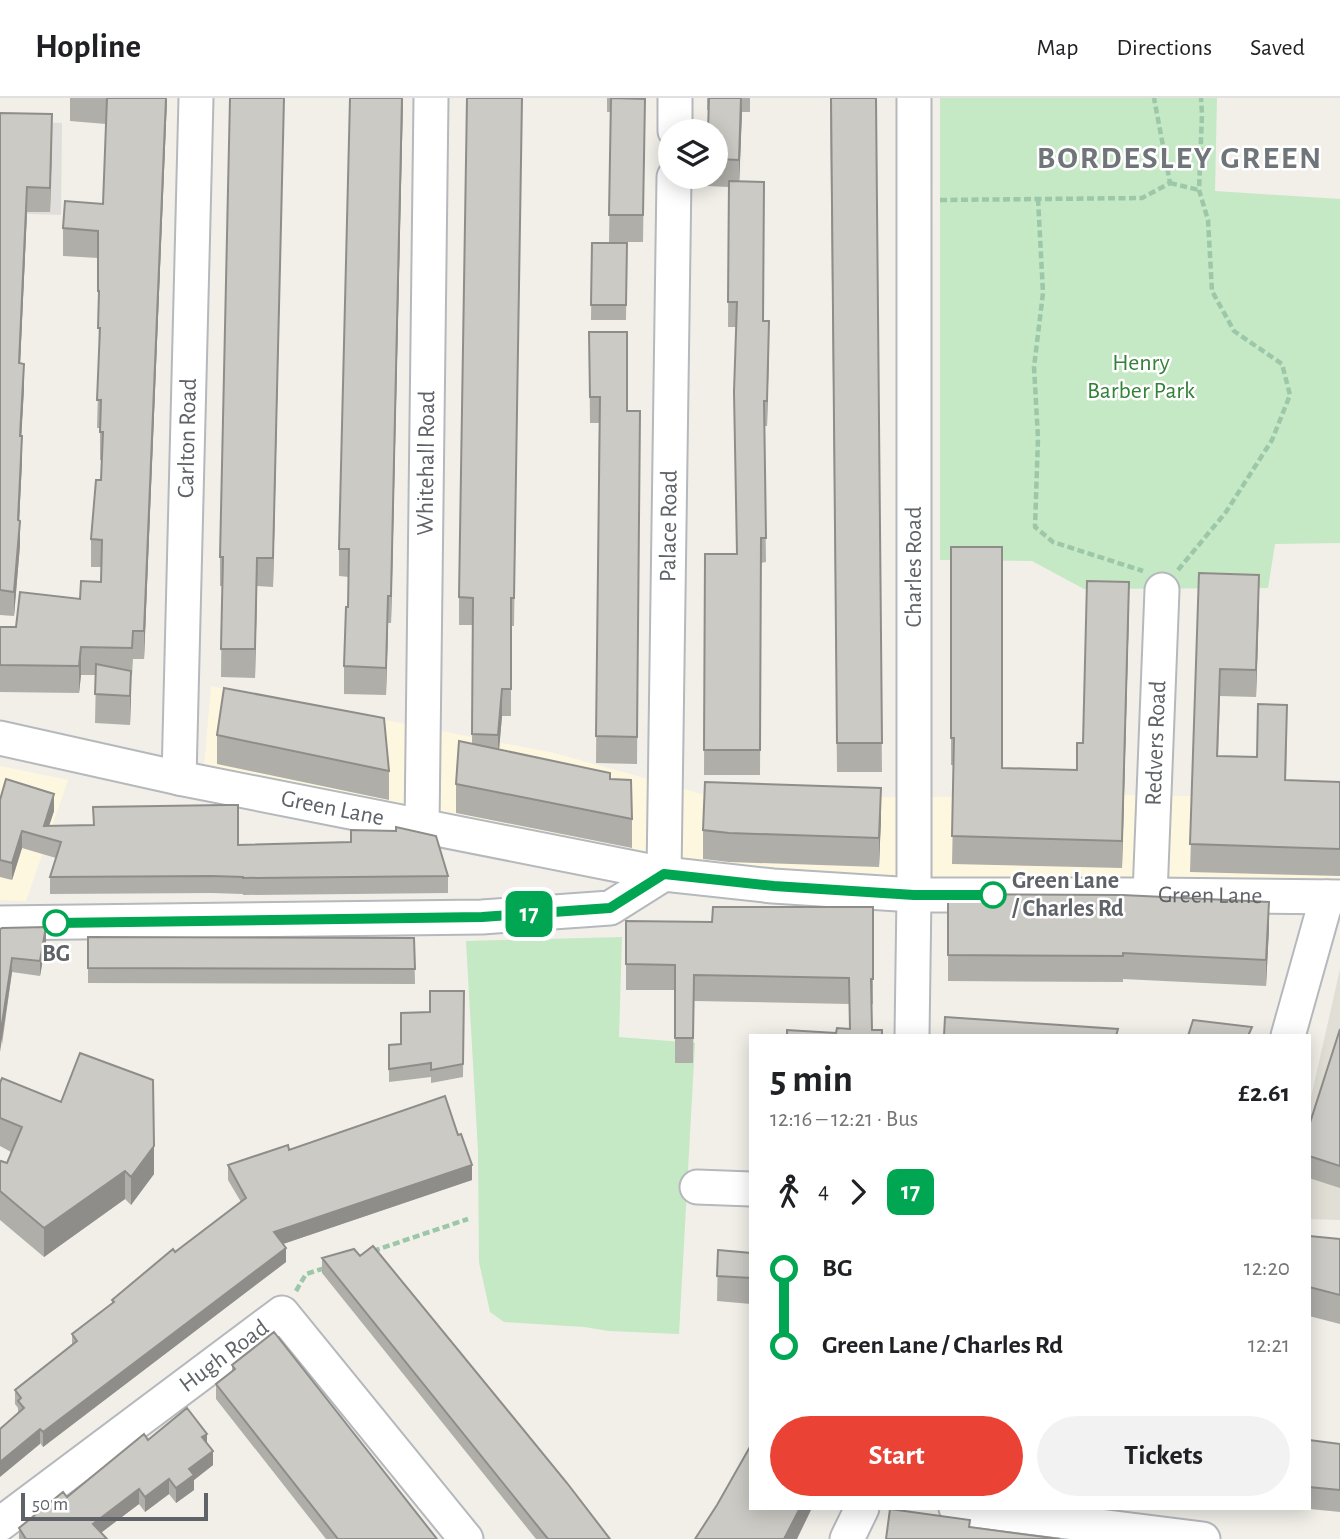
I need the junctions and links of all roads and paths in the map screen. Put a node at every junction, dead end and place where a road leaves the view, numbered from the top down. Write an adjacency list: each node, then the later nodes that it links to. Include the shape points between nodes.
1 (196, 98): 15 (street, Carlton Road)
2 (432, 98): 16 (street, Whitehall Road)
3 (676, 98): 7 (street)
4 (914, 98): 12 (street, Charles Road)
5 (1154, 98): 8 (path)
6 (1200, 98): 10 (path)
7 (675, 119)
8 (1170, 183): 10 (path); 11 (path, via 1143,198)
9 (674, 189): 17 (street, Palace Road)
10 (1199, 190): 13 (path, via 1208,220 1212,290 1234,331 1282,364 1290,396 1272,440 1226,512)
11 (1038, 199): 12 (path); 13 (path, via 1043,293 1034,367 1038,438 1035,527 1053,542 1151,574)
12 (914, 200): 18 (street, Charles Road)
13 (1161, 590): 19 (street, Redvers Road)
14 (0, 738): 15 (street, Green Lane)
15 (179, 778): 16 (street, Green Lane)
16 (422, 827): 17 (street, Green Lane)
17 (664, 874): 18 (street, Green Lane); 21 (street, via 610,908 482,917)
18 (914, 895): 19 (street, Green Lane); 22 (street, Charles Road)
19 (1150, 895): 20 (street, Green Lane)
20 (1333, 897): 23 (street)
21 (0, 923)
22 (912, 1034)
23 (1289, 1034)
24 (697, 1187): 25 (street)
25 (749, 1189)
26 (468, 1219): 27 (path)
27 (368, 1253)
28 (331, 1266): 29 (path, via 306,1274)
29 (282, 1313): 33 (street, Hugh Road); 34 (street, Hugh Road)
30 (861, 1510): 35 (street)
31 (987, 1510): 32 (street)
32 (1156, 1521): 36 (street)
33 (0, 1524)
34 (466, 1539)
35 (847, 1539)
36 (1203, 1539)

